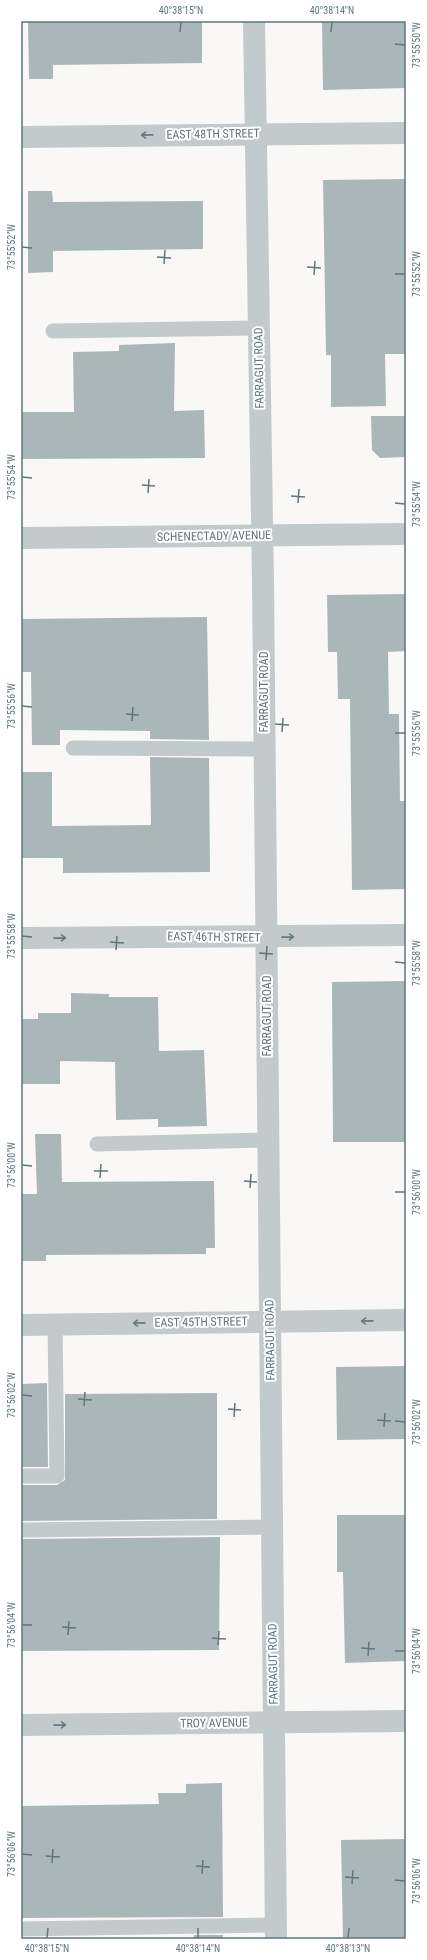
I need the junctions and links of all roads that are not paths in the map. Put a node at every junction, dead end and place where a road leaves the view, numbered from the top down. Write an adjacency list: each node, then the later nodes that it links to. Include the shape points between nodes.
1 (254, 21): 3 (street, FARRAGUT ROAD)
2 (406, 133): 3 (street, EAST 48TH STREET)
3 (256, 134): 4 (street, EAST 48TH STREET, one-way to 4); 5 (street, FARRAGUT ROAD)
4 (21, 137)
5 (258, 328): 6 (lane); 8 (street, FARRAGUT ROAD)
6 (52, 330)
7 (406, 534): 8 (street, SCHENECTADY AVENUE)
8 (262, 536): 9 (street, SCHENECTADY AVENUE); 11 (street, FARRAGUT ROAD)
9 (21, 538)
10 (73, 748): 11 (lane)
11 (264, 748): 14 (street, FARRAGUT ROAD)
12 (406, 935): 14 (street, EAST 46TH STREET, one-way to 12)
13 (21, 938): 14 (street, EAST 46TH STREET, one-way to 14)
14 (267, 938): 15 (street, FARRAGUT ROAD)
15 (268, 1140): 16 (lane); 18 (street, FARRAGUT ROAD)
16 (97, 1144)
17 (406, 1320): 18 (street, EAST 45TH STREET, one-way to 18)
18 (270, 1322): 19 (street, EAST 45TH STREET, one-way to 19); 22 (street, FARRAGUT ROAD)
19 (55, 1324): 20 (street, EAST 45TH STREET); 21 (lane, via 57,1476)
20 (21, 1325)
21 (21, 1476)
22 (272, 1527): 23 (lane); 25 (street, FARRAGUT ROAD)
23 (21, 1530)
24 (406, 1721): 25 (street, TROY AVENUE)
25 (274, 1722): 26 (street, TROY AVENUE, one-way to 25); 28 (street, FARRAGUT ROAD)
26 (21, 1725)
27 (21, 1929): 28 (lane)
28 (276, 1932)

